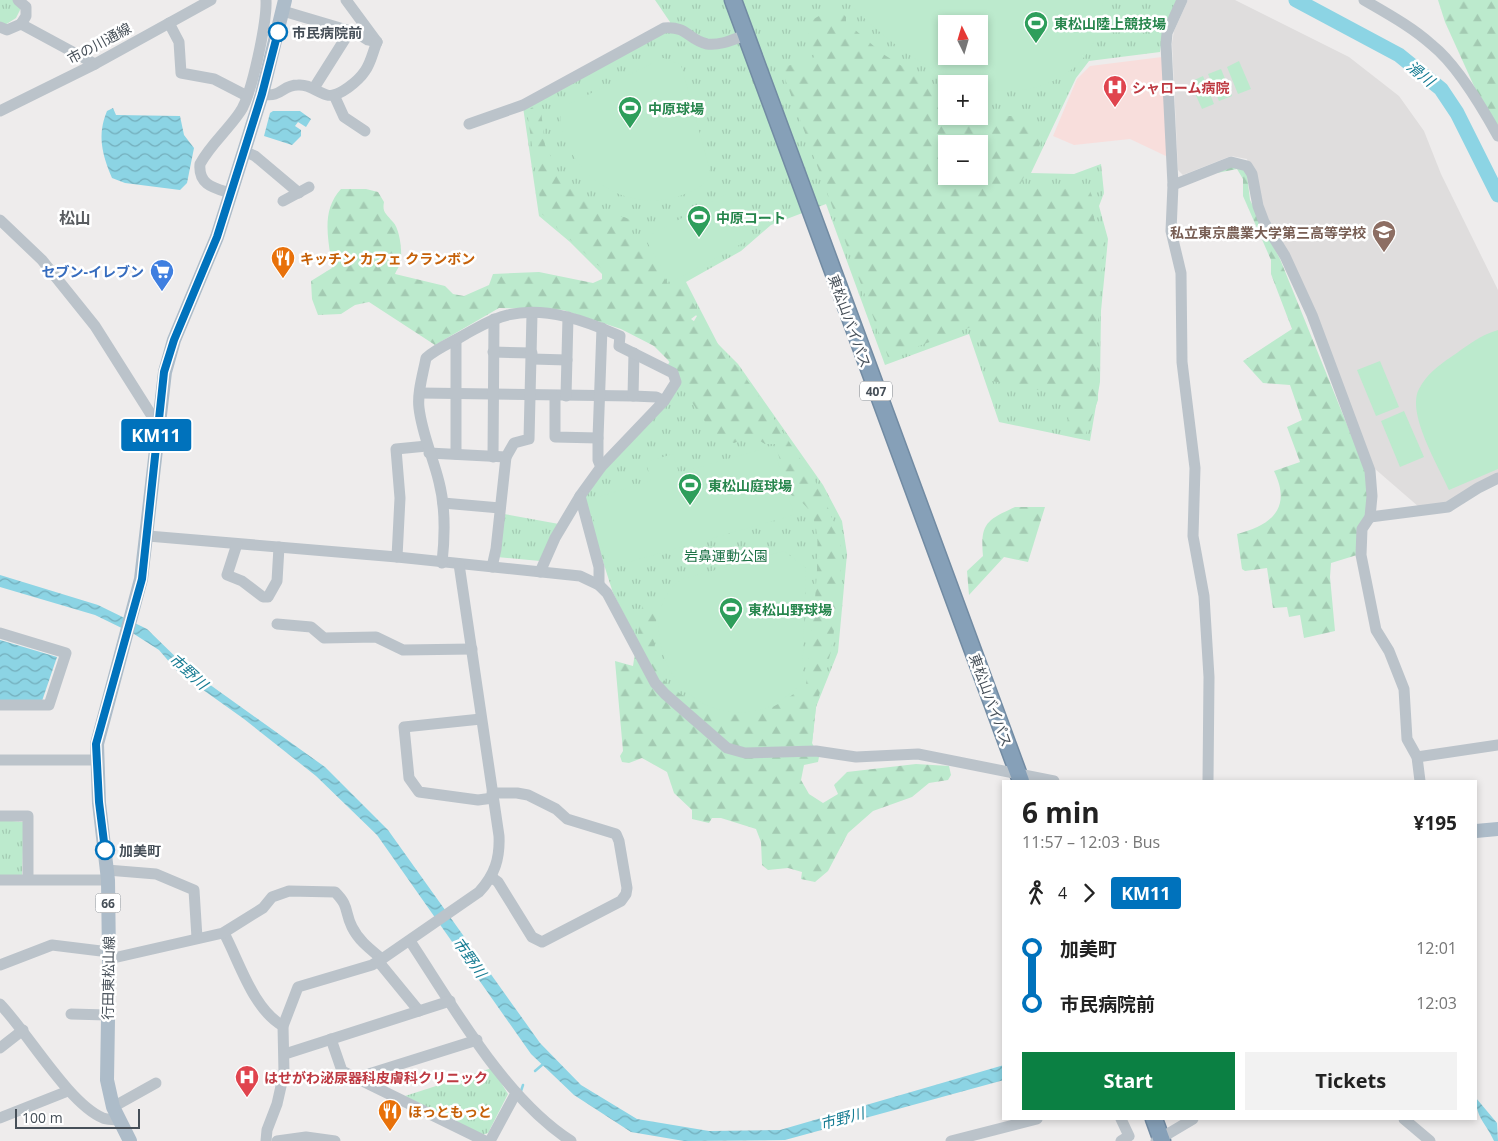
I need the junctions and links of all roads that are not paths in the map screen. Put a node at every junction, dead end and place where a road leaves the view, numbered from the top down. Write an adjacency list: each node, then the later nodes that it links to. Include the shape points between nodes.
1 (18, 0): 11 (street, via 27,12)
2 (211, 0): 10 (street, 市の川通線)
3 (266, 0): 20 (street, via 263,30)
4 (346, 0): 15 (street)
5 (733, 0): 14 (highway, 東松山バイパス / 407)
6 (744, 0): 77 (highway, 東松山バイパス / 407)
7 (1182, 0): 26 (street, via 1167,33 1166,44)
8 (1364, 0): 24 (street, via 1434,46 1478,101)
9 (284, 6): 13 (street); 18 (main road, 66)
10 (169, 23): 16 (street, 市の川通線); 20 (street, via 179,42 181,74 214,79)
11 (21, 24): 12 (street, via 7,30); 16 (street)
12 (0, 27)
13 (350, 31): 15 (street); 17 (street)
14 (745, 35): 22 (street, via 713,44 699,41 680,28 664,28 523,105); 77 (highway, 東松山バイパス / 407)
15 (377, 42): 19 (street, via 366,70)
16 (95, 64): 21 (street, 市の川通線)
17 (314, 88): 18 (street, via 294,85 277,95); 19 (street)
18 (262, 94): 25 (main road, 66)
19 (334, 95): 23 (street, via 344,117)
20 (247, 96): 27 (street, via 242,110 200,164 204,182)
21 (0, 111)
22 (469, 124)
23 (365, 131)
24 (1498, 136)
25 (244, 151): 27 (main road, 66); 28 (street, via 304,190)
26 (1173, 185): 58 (street, via 1232,162 1243,164 1250,170 1264,222 1285,256 1312,315 1370,471); 79 (street, via 1171,232 1181,273 1182,362 1194,468 1193,536 1204,596 1209,668)
27 (230, 193): 47 (main road, 66, via 210,258 169,355)
28 (283, 200)
29 (0, 220): 47 (street, via 42,260 95,326)
30 (532, 314): 31 (street); 32 (street, via 509,314); 37 (street)
31 (568, 317): 33 (street); 38 (street)
32 (494, 319): 34 (street); 35 (street)
33 (602, 328): 36 (street, via 620,336 619,346); 45 (street)
34 (456, 340): 39 (street, via 426,358); 40 (street)
35 (493, 352): 37 (street); 41 (street)
36 (634, 353): 44 (street); 46 (street, via 672,373 676,382)
37 (532, 356): 38 (street); 42 (street)
38 (567, 360): 43 (street)
39 (420, 393): 40 (street); 49 (street, via 418,406)
40 (457, 394): 41 (street); 50 (street)
41 (493, 395): 42 (street); 51 (street)
42 (529, 396): 43 (street); 52 (street, via 529,439 514,443)
43 (561, 396): 45 (street); 48 (street, via 555,437)
44 (633, 396): 45 (street); 46 (street, via 656,397)
45 (600, 397): 48 (street)
46 (664, 401): 53 (street)
47 (157, 424): 59 (main road, 66)
48 (598, 438): 53 (street)
49 (428, 450): 50 (street); 56 (street); 62 (street, via 396,449 400,498)
50 (456, 454): 51 (street)
51 (493, 456): 52 (street)
52 (506, 457): 57 (street)
53 (601, 467): 55 (street)
54 (1498, 478): 58 (street, via 1448,507)
55 (580, 496): 66 (street); 67 (street, via 599,567)
56 (443, 503): 57 (street); 63 (street)
57 (500, 508): 65 (street)
58 (1370, 517): 74 (street, via 1362,529 1361,555 1376,630 1389,651 1404,689 1407,738)
59 (148, 536): 60 (street); 76 (main road, 行田東松山線 / 66, via 137,598 96,744)
60 (237, 544): 61 (street); 61 (street, via 227,575 242,581 262,597 268,597 276,580)
61 (279, 547): 62 (street)
62 (397, 557): 63 (street)
63 (442, 563): 64 (street)
64 (459, 564): 65 (street); 70 (street)
65 (492, 567): 66 (street)
66 (540, 572): 67 (street, via 580,576)
67 (599, 585): 77 (street, via 612,601 655,683 727,748 744,753 816,751 856,757 918,754)
68 (276, 624): 70 (street, via 311,627 324,638 376,637 403,650)
69 (0, 633): 71 (street, via 66,653 49,705)
70 (472, 648): 72 (street)
71 (0, 705)
72 (481, 718): 81 (street); 81 (street, via 404,727 409,778 419,792 478,800)
73 (1498, 745): 74 (street)
74 (1417, 757): 80 (street)
75 (0, 760): 76 (street)
76 (96, 760): 85 (main road, 行田東松山線 / 66)
77 (1024, 778): 78 (street)
78 (1044, 780)
79 (1208, 780)
80 (1420, 780)
81 (492, 796): 86 (street, via 499,856); 86 (street, via 528,795 567,818 616,834 627,888 621,901 542,942 532,937 498,882)
82 (0, 816): 88 (street, via 28,816)
83 (1498, 829): 84 (main road)
84 (1477, 831)
85 (108, 875): 88 (street); 90 (street, via 156,874 194,890); 92 (main road, 行田東松山線 / 66)
86 (491, 877): 91 (street, via 479,892)
87 (0, 880): 88 (street)
88 (28, 880)
89 (224, 933): 90 (street); 93 (street, via 263,908 272,897 289,891 334,892 346,906 352,927 362,942); 100 (street, via 253,994 274,1021)
90 (197, 938): 92 (street)
91 (410, 941): 93 (street); 95 (street)
92 (109, 955): 94 (street, via 52,945); 99 (main road, 行田東松山線 / 66)
93 (380, 960): 97 (street); 100 (street, via 298,987)
94 (0, 965)
95 (450, 1001): 97 (street); 103 (street)
96 (0, 1004): 101 (street)
97 (419, 1011): 102 (street)
98 (71, 1014): 99 (street)
99 (107, 1015): 110 (main road, 行田東松山線 / 66, via 106,1080)
100 (283, 1026): 105 (street)
101 (23, 1030): 104 (street); 108 (street)
102 (331, 1039): 105 (street); 106 (street, via 342,1071)
103 (477, 1040): 106 (street); 109 (street)
104 (0, 1048)
105 (285, 1054): 120 (street, via 284,1073)
106 (356, 1078): 123 (street)
107 (156, 1083): 110 (street)
108 (68, 1091): 110 (street, via 103,1118); 111 (street)
109 (516, 1093): 124 (street); 125 (street)
110 (115, 1113): 119 (main road, 行田東松山線 / 66)
111 (0, 1118)
112 (1033, 1120): 126 (street)
113 (1121, 1120): 127 (street, via 1129,1136)
114 (1145, 1120): 118 (highway)
115 (1154, 1120): 118 (highway)
116 (1191, 1120): 118 (street)
117 (1405, 1120): 128 (street)
118 (1158, 1140)
119 (130, 1141)
120 (266, 1141)
121 (277, 1141): 122 (street, via 306,1137)
122 (335, 1141)
123 (485, 1141)
124 (490, 1141)
125 (571, 1141)
126 (951, 1141)
127 (1121, 1141)
128 (1430, 1141)

